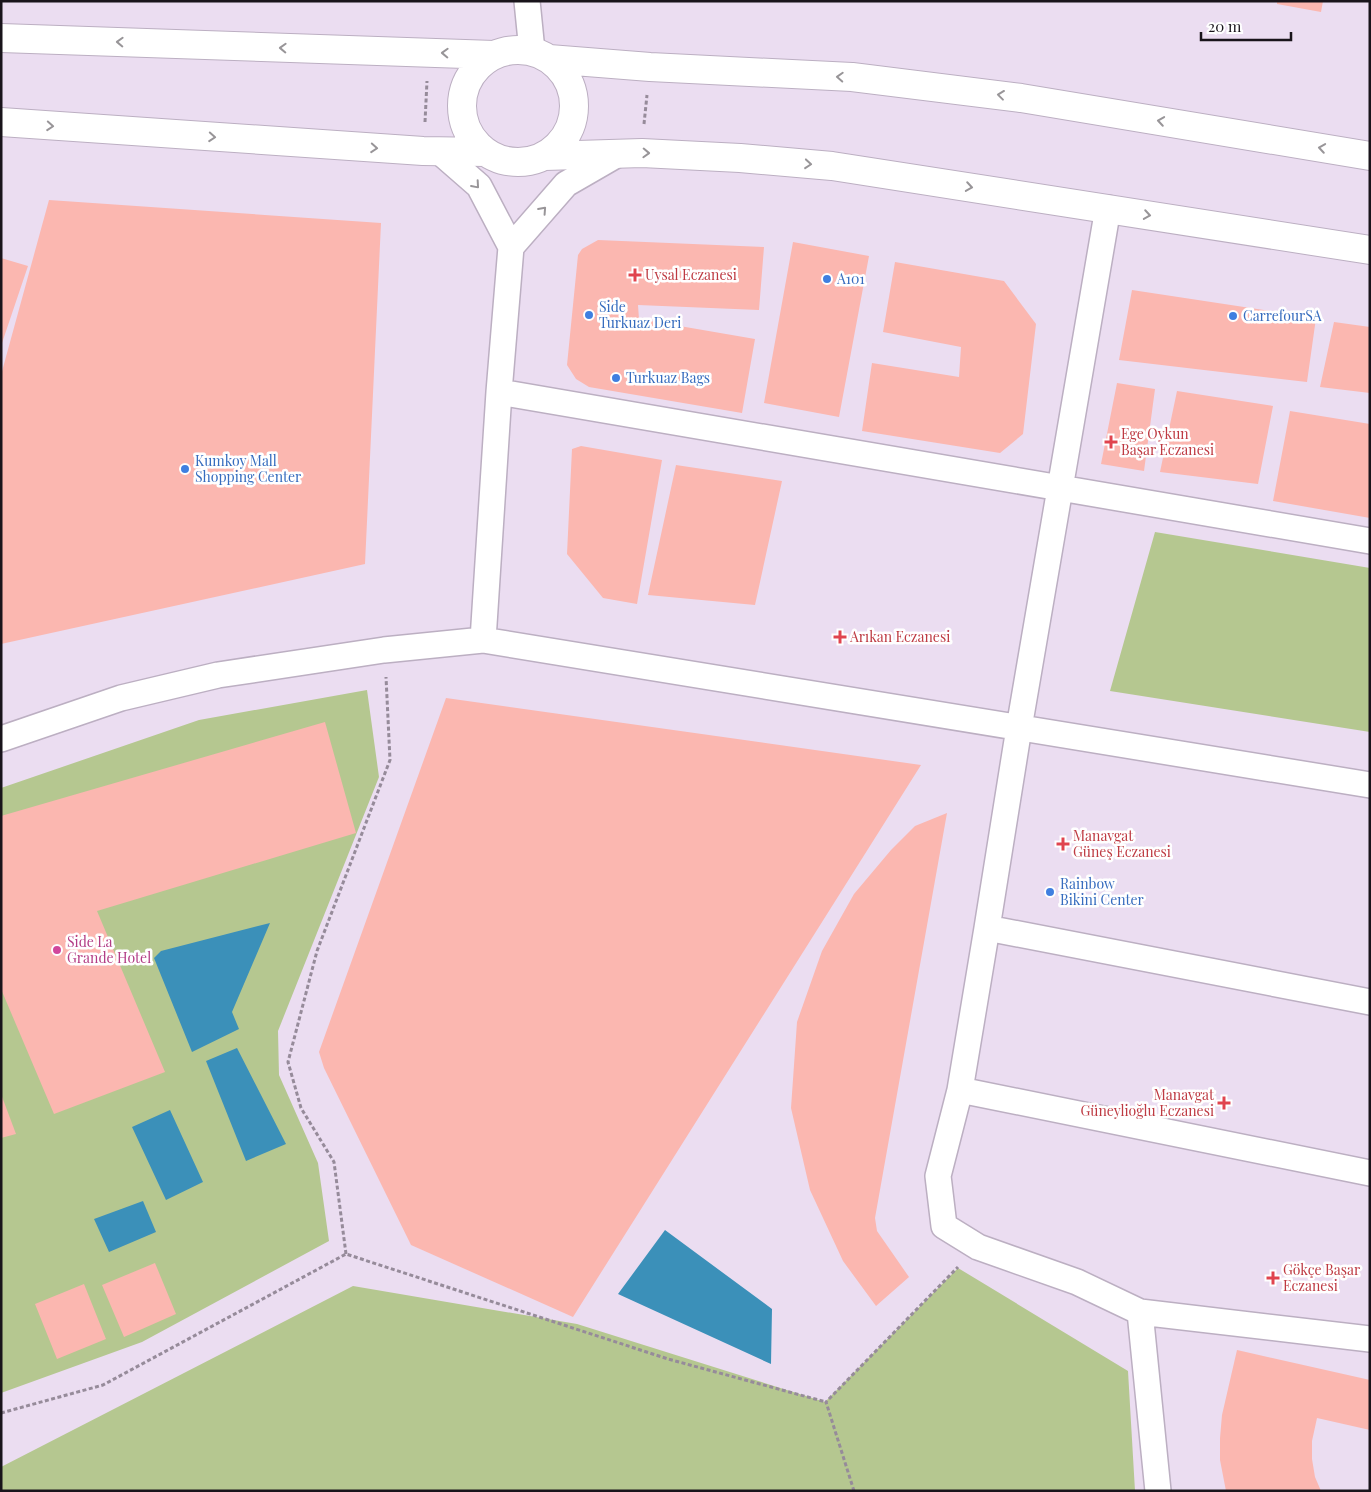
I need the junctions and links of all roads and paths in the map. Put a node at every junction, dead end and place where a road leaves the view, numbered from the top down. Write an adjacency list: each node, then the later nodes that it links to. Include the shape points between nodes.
1 (525, 1): 4 (street)
2 (1, 38): 3 (main road, one-way to 2)
3 (428, 53): 4 (main road, one-way to 3); 7 (path)
4 (522, 54): 5 (main road); 8 (main road, via 479,65 462,96 462,115 467,132); 10 (main road, via 564,72 572,90 575,109 570,128 560,144)
5 (650, 67): 9 (path); 11 (main road, one-way to 5, via 1002,95 852,77)
6 (1, 122): 7 (main road, one-way to 7)
7 (432, 152): 8 (main road); 13 (street, one-way to 13, via 479,186)
8 (486, 152): 10 (main road, via 503,163 528,162)
9 (630, 153): 10 (main road); 12 (main road, one-way to 12, via 832,166); 13 (street, one-way to 9, via 566,184)
10 (545, 156)
11 (1370, 156)
12 (1108, 208): 14 (main road, one-way to 14); 16 (street)
13 (511, 247): 15 (street)
14 (1370, 250)
15 (499, 392): 16 (street); 18 (street)
16 (1060, 488): 17 (street); 20 (street)
17 (1370, 541)
18 (483, 640): 19 (street); 20 (street)
19 (384, 650): 21 (street, via 218,675 121,698); 28 (path, via 390,760 317,951 288,1062 300,1108 334,1162)
20 (1019, 728): 22 (street); 23 (street)
21 (1, 739)
22 (1370, 785)
23 (987, 928): 24 (street); 25 (street)
24 (1370, 1002)
25 (960, 1090): 26 (street); 27 (street, via 938,1176 944,1226)
26 (1370, 1173)
27 (978, 1247): 29 (street, via 1077,1282); 31 (path)
28 (346, 1254): 31 (path, via 668,1359); 32 (path, via 103,1386)
29 (1140, 1312): 30 (street); 34 (street)
30 (1370, 1339)
31 (826, 1402): 33 (path)
32 (1, 1413)
33 (854, 1491)
34 (1158, 1491)

